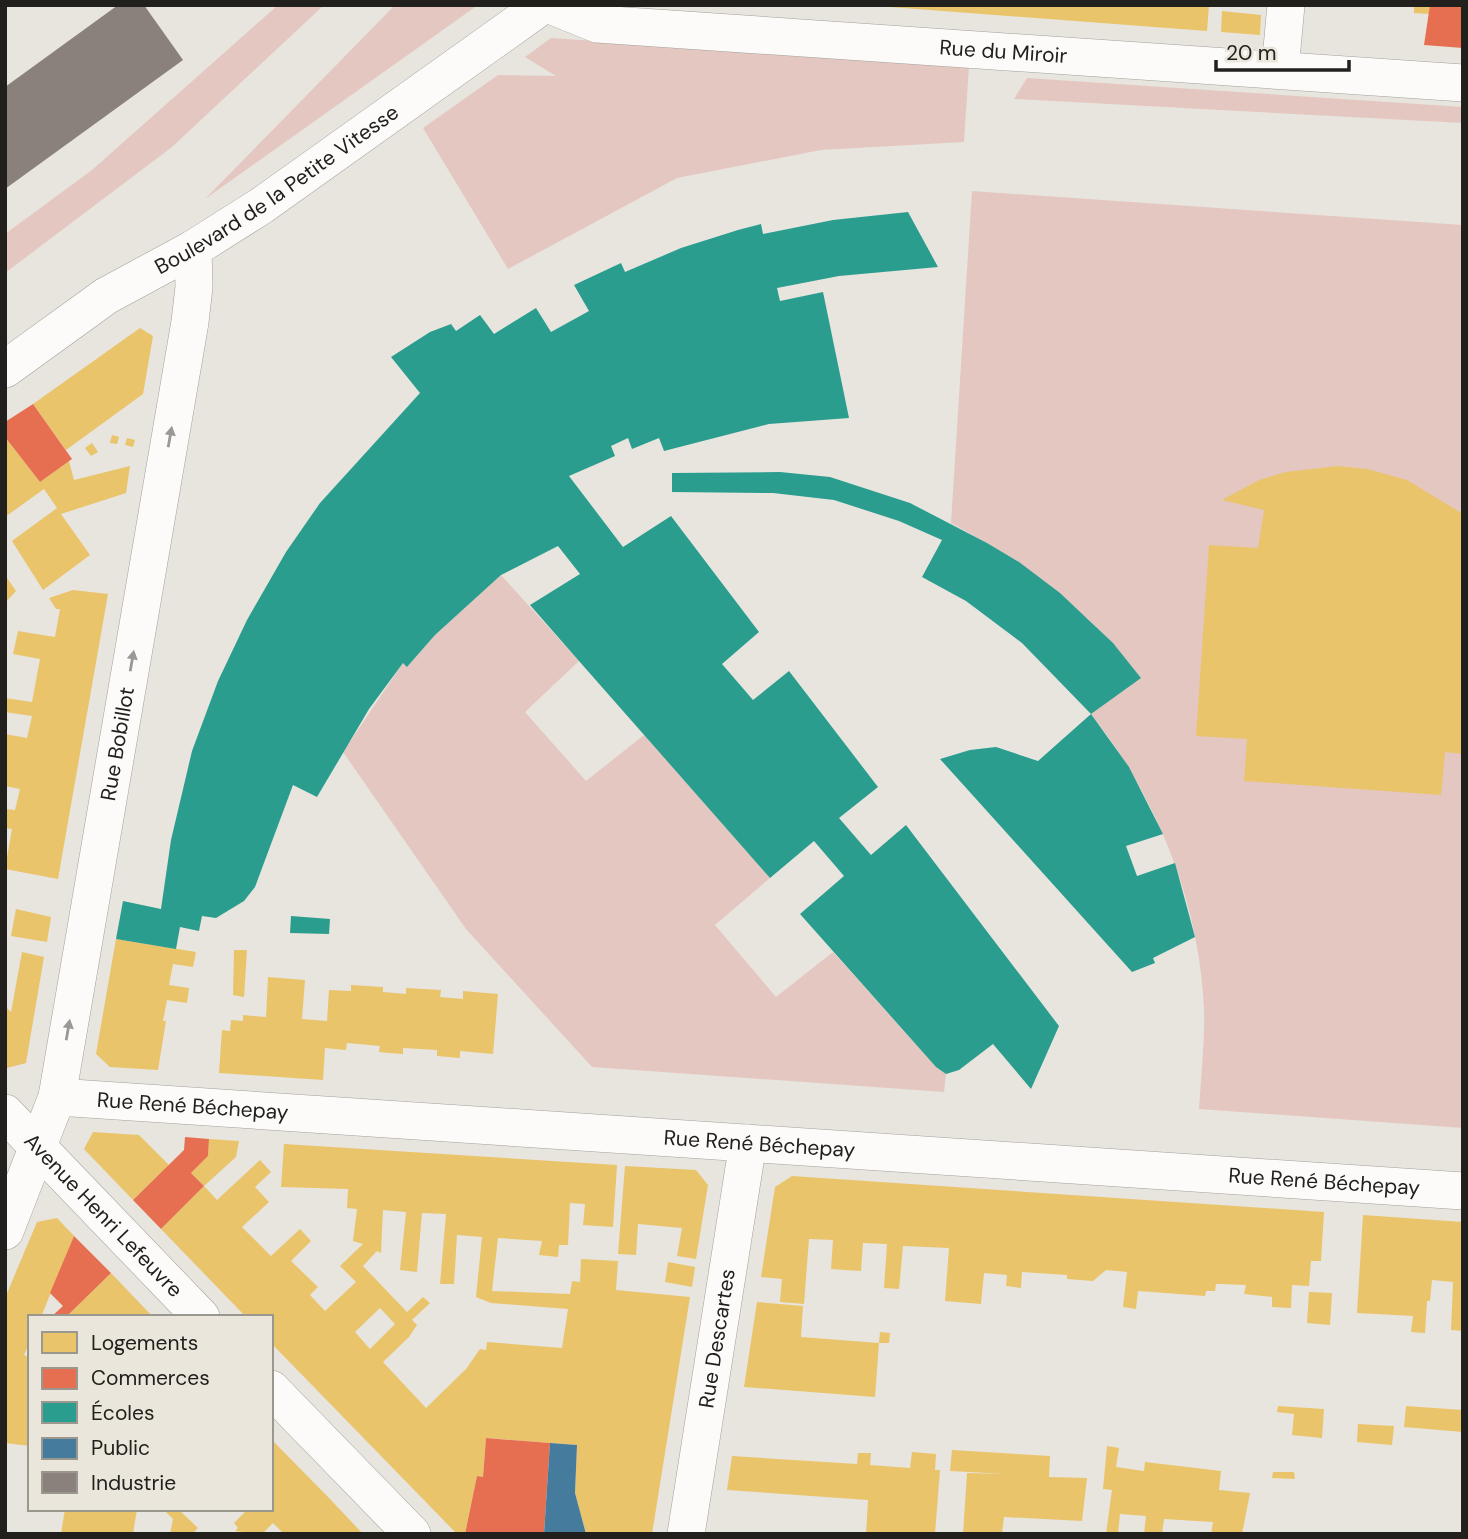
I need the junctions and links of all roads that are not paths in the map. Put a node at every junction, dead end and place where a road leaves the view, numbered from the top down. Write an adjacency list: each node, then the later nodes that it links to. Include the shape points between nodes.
1 (543, 5): 6 (street, Boulevard de la Petite Vitesse, via 261,206)
2 (550, 5): 4 (street, Rue du Miroir, via 597,24)
3 (1286, 5): 4 (street)
4 (1280, 70): 5 (street, Rue du Miroir)
5 (1463, 83)
6 (193, 249): 7 (street, Boulevard de la Petite Vitesse, via 106,296); 8 (street, Rue Bobillot, one-way to 6, via 190,322)
7 (5, 369)
8 (57, 1097): 10 (street, Rue René Béchepay); 11 (street, Rue Bobillot)
9 (5, 1112): 11 (street, Avenue Henri Lefeuvre)
10 (748, 1143): 12 (street, Rue René Béchepay); 17 (street, Rue Descartes)
11 (38, 1148): 13 (street, Rue Bobillot); 14 (street, Avenue Henri Lefeuvre)
12 (1463, 1191)
13 (5, 1231)
14 (199, 1315)
15 (273, 1391): 16 (street)
16 (412, 1534)
17 (685, 1534)

